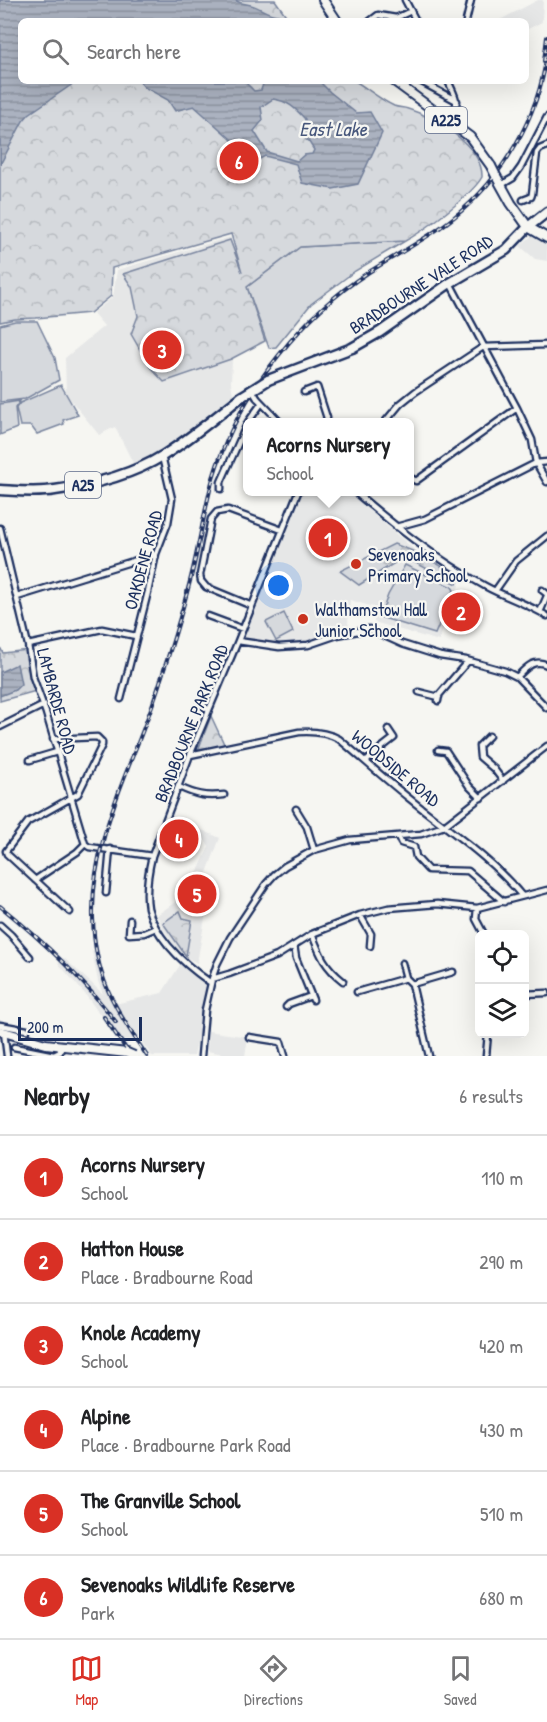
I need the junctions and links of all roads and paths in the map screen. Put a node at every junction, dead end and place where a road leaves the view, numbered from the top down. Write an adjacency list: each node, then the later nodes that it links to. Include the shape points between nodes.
1 (323, 0): 5 (main road)
2 (405, 0): 4 (street)
3 (471, 0): 8 (street)
4 (411, 11): 6 (street, via 396,18); 7 (street)
5 (335, 18)
6 (370, 18)
7 (414, 18)
8 (467, 18)
9 (398, 84): 14 (main road, A225)
10 (426, 84): 12 (street)
11 (449, 84): 12 (street)
12 (457, 101): 14 (street, via 457,109)
13 (547, 117): 16 (street, via 521,167)
14 (448, 121): 16 (main road, A225, bridge, via 470,136)
15 (547, 146): 17 (street, via 537,153 532,194)
16 (501, 185): 19 (main road, A225)
17 (523, 200)
18 (547, 212): 19 (highway, A25)
19 (528, 227): 20 (main road, A225); 21 (highway, BRADBOURNE VALE ROAD / A25, via 506,250)
20 (547, 238)
21 (450, 283): 23 (street); 25 (highway, BRADBOURNE VALE ROAD / A25, bridge, via 352,348 268,380)
22 (547, 345): 23 (street)
23 (483, 346): 27 (street); 31 (street, via 415,392)
24 (304, 393): 30 (street, via 317,387)
25 (255, 394): 26 (street); 33 (highway, BRADBOURNE VALE ROAD / A25, bridge, via 241,397)
26 (261, 404): 28 (street); 29 (street)
27 (517, 408): 35 (street, via 532,440); 36 (street)
28 (251, 418)
29 (275, 418)
30 (327, 418)
31 (390, 418)
32 (243, 432): 38 (street)
33 (162, 456): 39 (highway, BRADBOURNE VALE ROAD / A25, via 87,485 53,490); 46 (street, OAKDENE ROAD, via 172,499)
34 (547, 462): 35 (street)
35 (536, 463): 37 (street); 42 (street, via 425,519)
36 (414, 480)
37 (547, 482)
38 (221, 489)
39 (0, 490)
40 (296, 496): 44 (street, BRADBOURNE PARK ROAD)
41 (360, 496): 42 (street)
42 (396, 527): 50 (street)
43 (0, 528): 47 (street, LAMBARDE ROAD)
44 (282, 530): 53 (street, BRADBOURNE PARK ROAD); 53 (street, via 228,510 217,512 211,519 201,581 209,589)
45 (547, 536): 50 (street, via 516,561)
46 (156, 554): 52 (street); 58 (street, OAKDENE ROAD)
47 (9, 564): 48 (street); 52 (street, LAMBARDE ROAD)
48 (0, 567)
49 (542, 590): 51 (street)
50 (495, 591): 54 (street)
51 (547, 595): 54 (street)
52 (17, 597): 60 (street, LAMBARDE ROAD)
53 (252, 606): 57 (street, BRADBOURNE PARK ROAD)
54 (540, 612): 56 (street)
55 (208, 616): 57 (street)
56 (547, 616)
57 (243, 629): 59 (street, BRADBOURNE PARK ROAD)
58 (136, 636): 60 (street, via 102,628); 65 (street, OAKDENE ROAD)
59 (238, 641): 61 (street, via 279,647 308,645 369,629 440,656); 69 (street, BRADBOURNE PARK ROAD)
60 (28, 645): 67 (street, LAMBARDE ROAD, via 33,677)
61 (468, 660): 63 (street); 64 (street, via 438,699)
62 (547, 665): 63 (street, via 530,664)
63 (518, 677): 68 (street)
64 (419, 692)
65 (121, 699)
66 (200, 702): 69 (street)
67 (44, 705): 70 (street); 73 (street, LAMBARDE ROAD)
68 (547, 708)
69 (208, 710): 77 (street, BRADBOURNE PARK ROAD)
70 (0, 727)
71 (388, 729): 79 (street, via 394,738)
72 (489, 736): 80 (street, via 480,746 478,758)
73 (53, 739): 76 (street, LAMBARDE ROAD); 83 (street, via 95,737 102,742 78,794)
74 (547, 746): 80 (street)
75 (438, 750): 84 (street, via 446,751)
76 (57, 752): 78 (street); 83 (street, LAMBARDE ROAD)
77 (190, 755): 79 (street, WOODSIDE ROAD, via 311,732 331,734); 81 (street, BRADBOURNE PARK ROAD)
78 (30, 760)
79 (366, 762): 86 (street, WOODSIDE ROAD)
80 (503, 781): 84 (street)
81 (179, 787): 82 (street, via 206,796); 91 (street, BRADBOURNE PARK ROAD)
82 (224, 795)
83 (71, 798): 88 (street, LAMBARDE ROAD); 92 (street, via 28,822 6,849)
84 (481, 798): 86 (street)
85 (296, 808): 90 (street)
86 (444, 826): 87 (street); 95 (street, WOODSIDE ROAD)
87 (398, 836): 90 (street, via 350,840); 96 (street, via 401,843 414,848 416,857 428,870 468,871)
88 (85, 844): 89 (street); 92 (street)
89 (110, 849): 91 (street); 94 (street)
90 (314, 850): 113 (street, via 285,866 266,884 230,938)
91 (152, 856): 102 (street, BRADBOURNE PARK ROAD, via 147,898)
92 (35, 880): 98 (street)
93 (547, 891): 95 (street)
94 (106, 893)
95 (522, 896): 96 (street)
96 (504, 902): 97 (street)
97 (477, 908): 99 (street, via 437,904); 103 (street, via 476,919)
98 (70, 912)
99 (360, 915): 104 (street); 106 (street, via 371,934)
100 (130, 920): 102 (street, via 129,934)
101 (0, 925): 107 (street)
102 (156, 928): 113 (street, BRADBOURNE PARK ROAD, via 194,971)
103 (482, 930)
104 (312, 934): 105 (street); 111 (street, via 320,955)
105 (294, 945): 113 (street, via 277,956); 119 (street, via 312,998)
106 (370, 946)
107 (30, 957)
108 (402, 963): 112 (street)
109 (341, 971): 111 (street)
110 (453, 972): 115 (street)
111 (337, 977): 114 (street)
112 (406, 978): 115 (street); 116 (street)
113 (212, 981): 129 (street)
114 (342, 981)
115 (412, 984): 131 (street)
116 (357, 992)
117 (547, 993): 118 (street)
118 (529, 994)
119 (286, 1007)
120 (1, 1029): 121 (street); 125 (main road); 128 (street)
121 (27, 1030)
122 (249, 1036): 130 (street, via 281,1042)
123 (488, 1038): 132 (street)
124 (14, 1047): 125 (street, via 54,1055)
125 (60, 1047): 126 (main road)
126 (109, 1053): 127 (main road)
127 (130, 1055)
128 (7, 1056)
129 (201, 1056)
130 (285, 1056)
131 (429, 1056)
132 (486, 1056)

